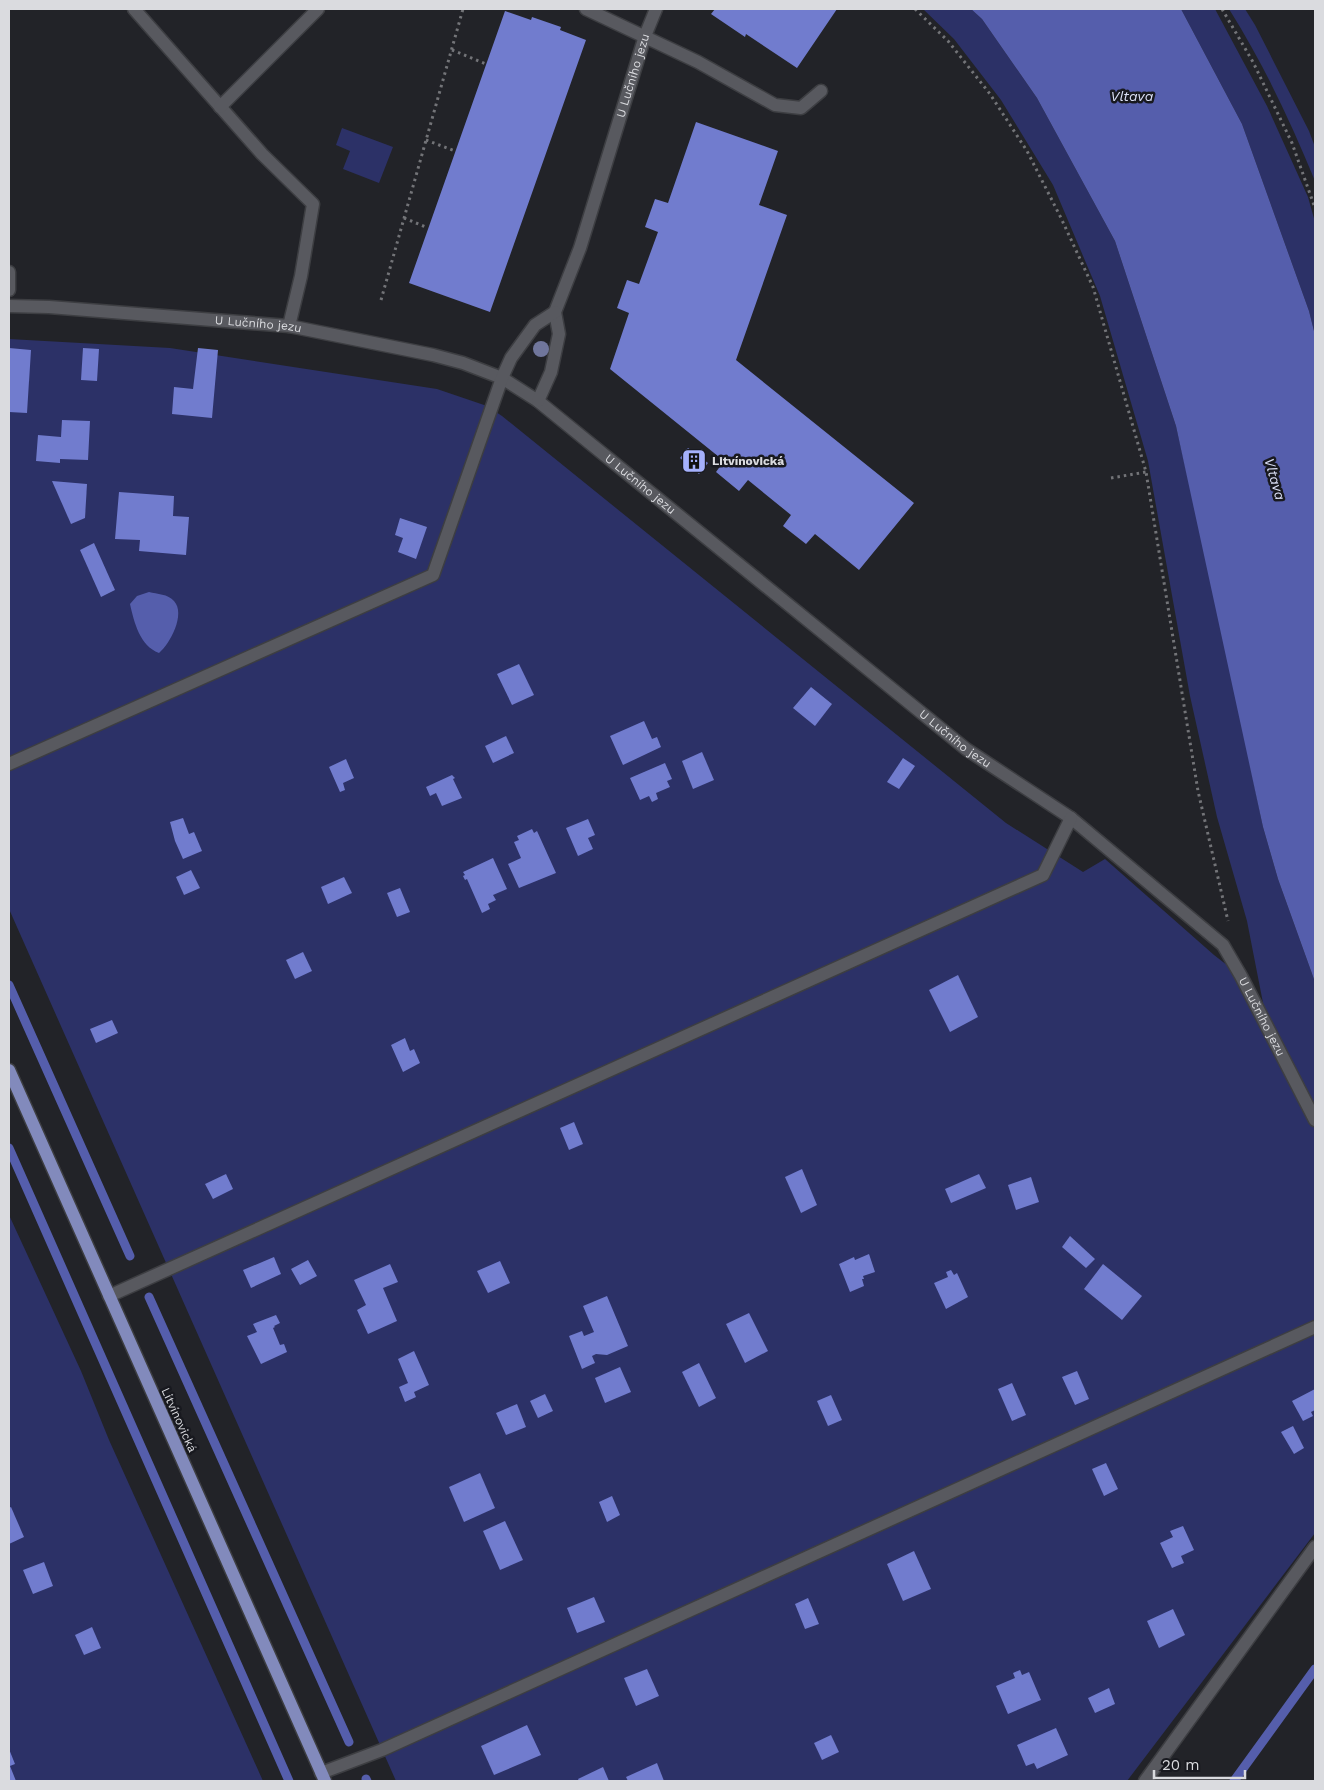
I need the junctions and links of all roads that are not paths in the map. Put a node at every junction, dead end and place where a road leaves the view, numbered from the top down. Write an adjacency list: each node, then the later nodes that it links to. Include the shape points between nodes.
1 (134, 9): 7 (street)
2 (318, 9): 7 (street)
3 (586, 9): 5 (street)
4 (656, 9): 5 (street, U Lučního jezu)
5 (645, 36): 6 (street, via 775,105 801,108); 11 (street, U Lučního jezu, via 580,248)
6 (821, 91)
7 (220, 107): 12 (street, via 313,204 301,276)
8 (9, 272): 9 (street)
9 (9, 290)
10 (9, 306): 12 (street, U Lučního jezu)
11 (555, 312): 13 (street, via 535,325 511,358); 14 (street, U Lučního jezu, via 558,334 551,372)
12 (288, 326): 13 (street, U Lučního jezu, via 433,355)
13 (502, 378): 14 (street, U Lučního jezu); 15 (street, via 433,574)
14 (538, 401): 16 (street, U Lučního jezu, via 966,749)
15 (9, 764)
16 (1071, 818): 18 (street, U Lučního jezu, via 1223,945); 19 (street, via 1043,875)
17 (9, 1070): 19 (main road, Litvínovická)
18 (1315, 1120)
19 (109, 1296): 22 (main road, Litvínovická)
20 (1315, 1327): 22 (street)
21 (1315, 1547): 23 (street)
22 (323, 1777)
23 (1145, 1781)

